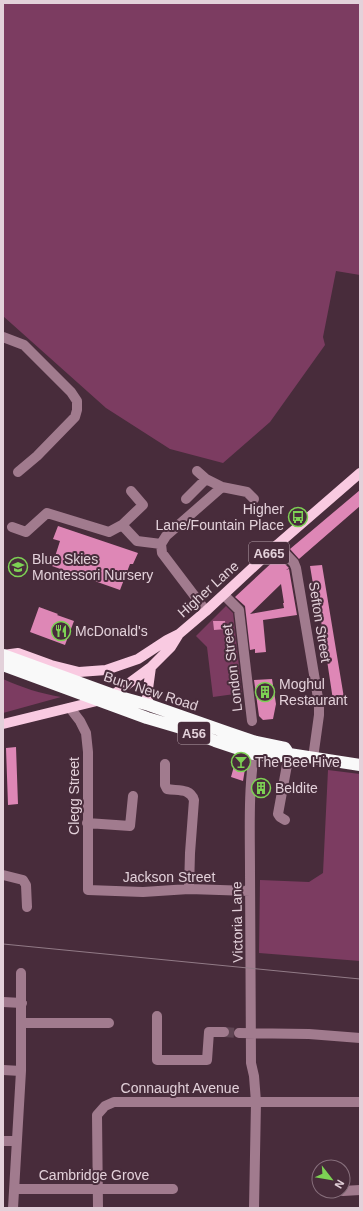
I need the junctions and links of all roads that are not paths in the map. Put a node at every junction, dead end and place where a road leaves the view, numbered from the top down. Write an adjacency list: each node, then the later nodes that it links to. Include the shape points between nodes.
1 (3, 337): 3 (street, via 24,345 77,401 74,417)
2 (197, 471): 5 (street)
3 (18, 472)
4 (360, 473): 13 (main road, Higher Lane / A665)
5 (206, 479): 6 (street); 8 (street)
6 (222, 487): 9 (street, via 247,492); 12 (street, via 166,536)
7 (131, 491): 10 (street, via 143,506)
8 (186, 499)
9 (254, 499)
10 (122, 525): 11 (street, via 109,532 47,513 26,532); 12 (street, via 137,541)
11 (12, 527)
12 (161, 544): 15 (street, via 162,553)
13 (277, 545): 14 (main road, Higher Lane / A665); 28 (street, Sefton Street, via 294,563 304,612 319,704)
14 (224, 595): 15 (main road, Higher Lane / A665); 24 (street, London Street, via 239,610 246,710)
15 (206, 612): 16 (main road, Higher Lane / A665)
16 (179, 634): 17 (main road, via 138,659 106,670 79,672 18,653); 19 (main road, Higher Lane / A665, via 171,647)
17 (3, 655): 20 (highway, Bury New Road / A56)
18 (3, 665): 21 (highway, Bury New Road / A56)
19 (151, 667): 20 (main road, Higher Lane / A665); 22 (main road, via 147,696)
20 (113, 695): 21 (main road, A665); 22 (highway, Bury New Road / A56)
21 (101, 700): 23 (main road, A665); 26 (highway, Bury New Road / A56, via 216,742)
22 (149, 705): 26 (highway, Bury New Road / A56, via 229,733)
23 (70, 708): 25 (main road, A665); 33 (street, Clegg Street, via 86,733)
24 (252, 720)
25 (3, 724)
26 (255, 748): 27 (highway, Bury New Road / A56, via 277,757); 37 (street, Victoria Lane, via 250,817)
27 (289, 754): 28 (highway, Bury New Road / A56); 32 (street, via 278,814)
28 (313, 758): 30 (highway, Bury New Road / A56)
29 (165, 764): 35 (street, via 165,785 168,789 189,792 194,800)
30 (360, 765)
31 (133, 796): 33 (street, via 130,826)
32 (284, 820)
33 (87, 823): 36 (street, Clegg Street)
34 (3, 875): 38 (street, via 23,880 26,885)
35 (189, 889): 36 (street, Jackson Street, via 143,892); 37 (street, Jackson Street)
36 (88, 890)
37 (250, 891): 47 (street, Victoria Lane)
38 (27, 907)
39 (21, 973): 41 (street)
40 (3, 1002): 41 (street)
41 (22, 1003): 43 (street)
42 (157, 1016): 45 (street, via 157,1060 207,1060 209,1032)
43 (22, 1023): 44 (street); 50 (street)
44 (109, 1023)
45 (224, 1032)
46 (240, 1033): 47 (street)
47 (251, 1033): 48 (street); 51 (street, Victoria Lane, via 251,1063)
48 (360, 1038)
49 (3, 1070): 50 (street)
50 (22, 1071): 54 (street)
51 (256, 1102): 52 (street, Connaught Avenue); 55 (street, Connaught Avenue, via 114,1102 105,1106 97,1115); 60 (street, Victoria Lane)
52 (360, 1102)
53 (3, 1140): 54 (street)
54 (17, 1141): 56 (street)
55 (98, 1188): 56 (street, Cambridge Grove); 57 (street, Cambridge Grove); 59 (street)
56 (14, 1189): 58 (street)
57 (173, 1189)
58 (13, 1208)
59 (98, 1208)
60 (254, 1208)

